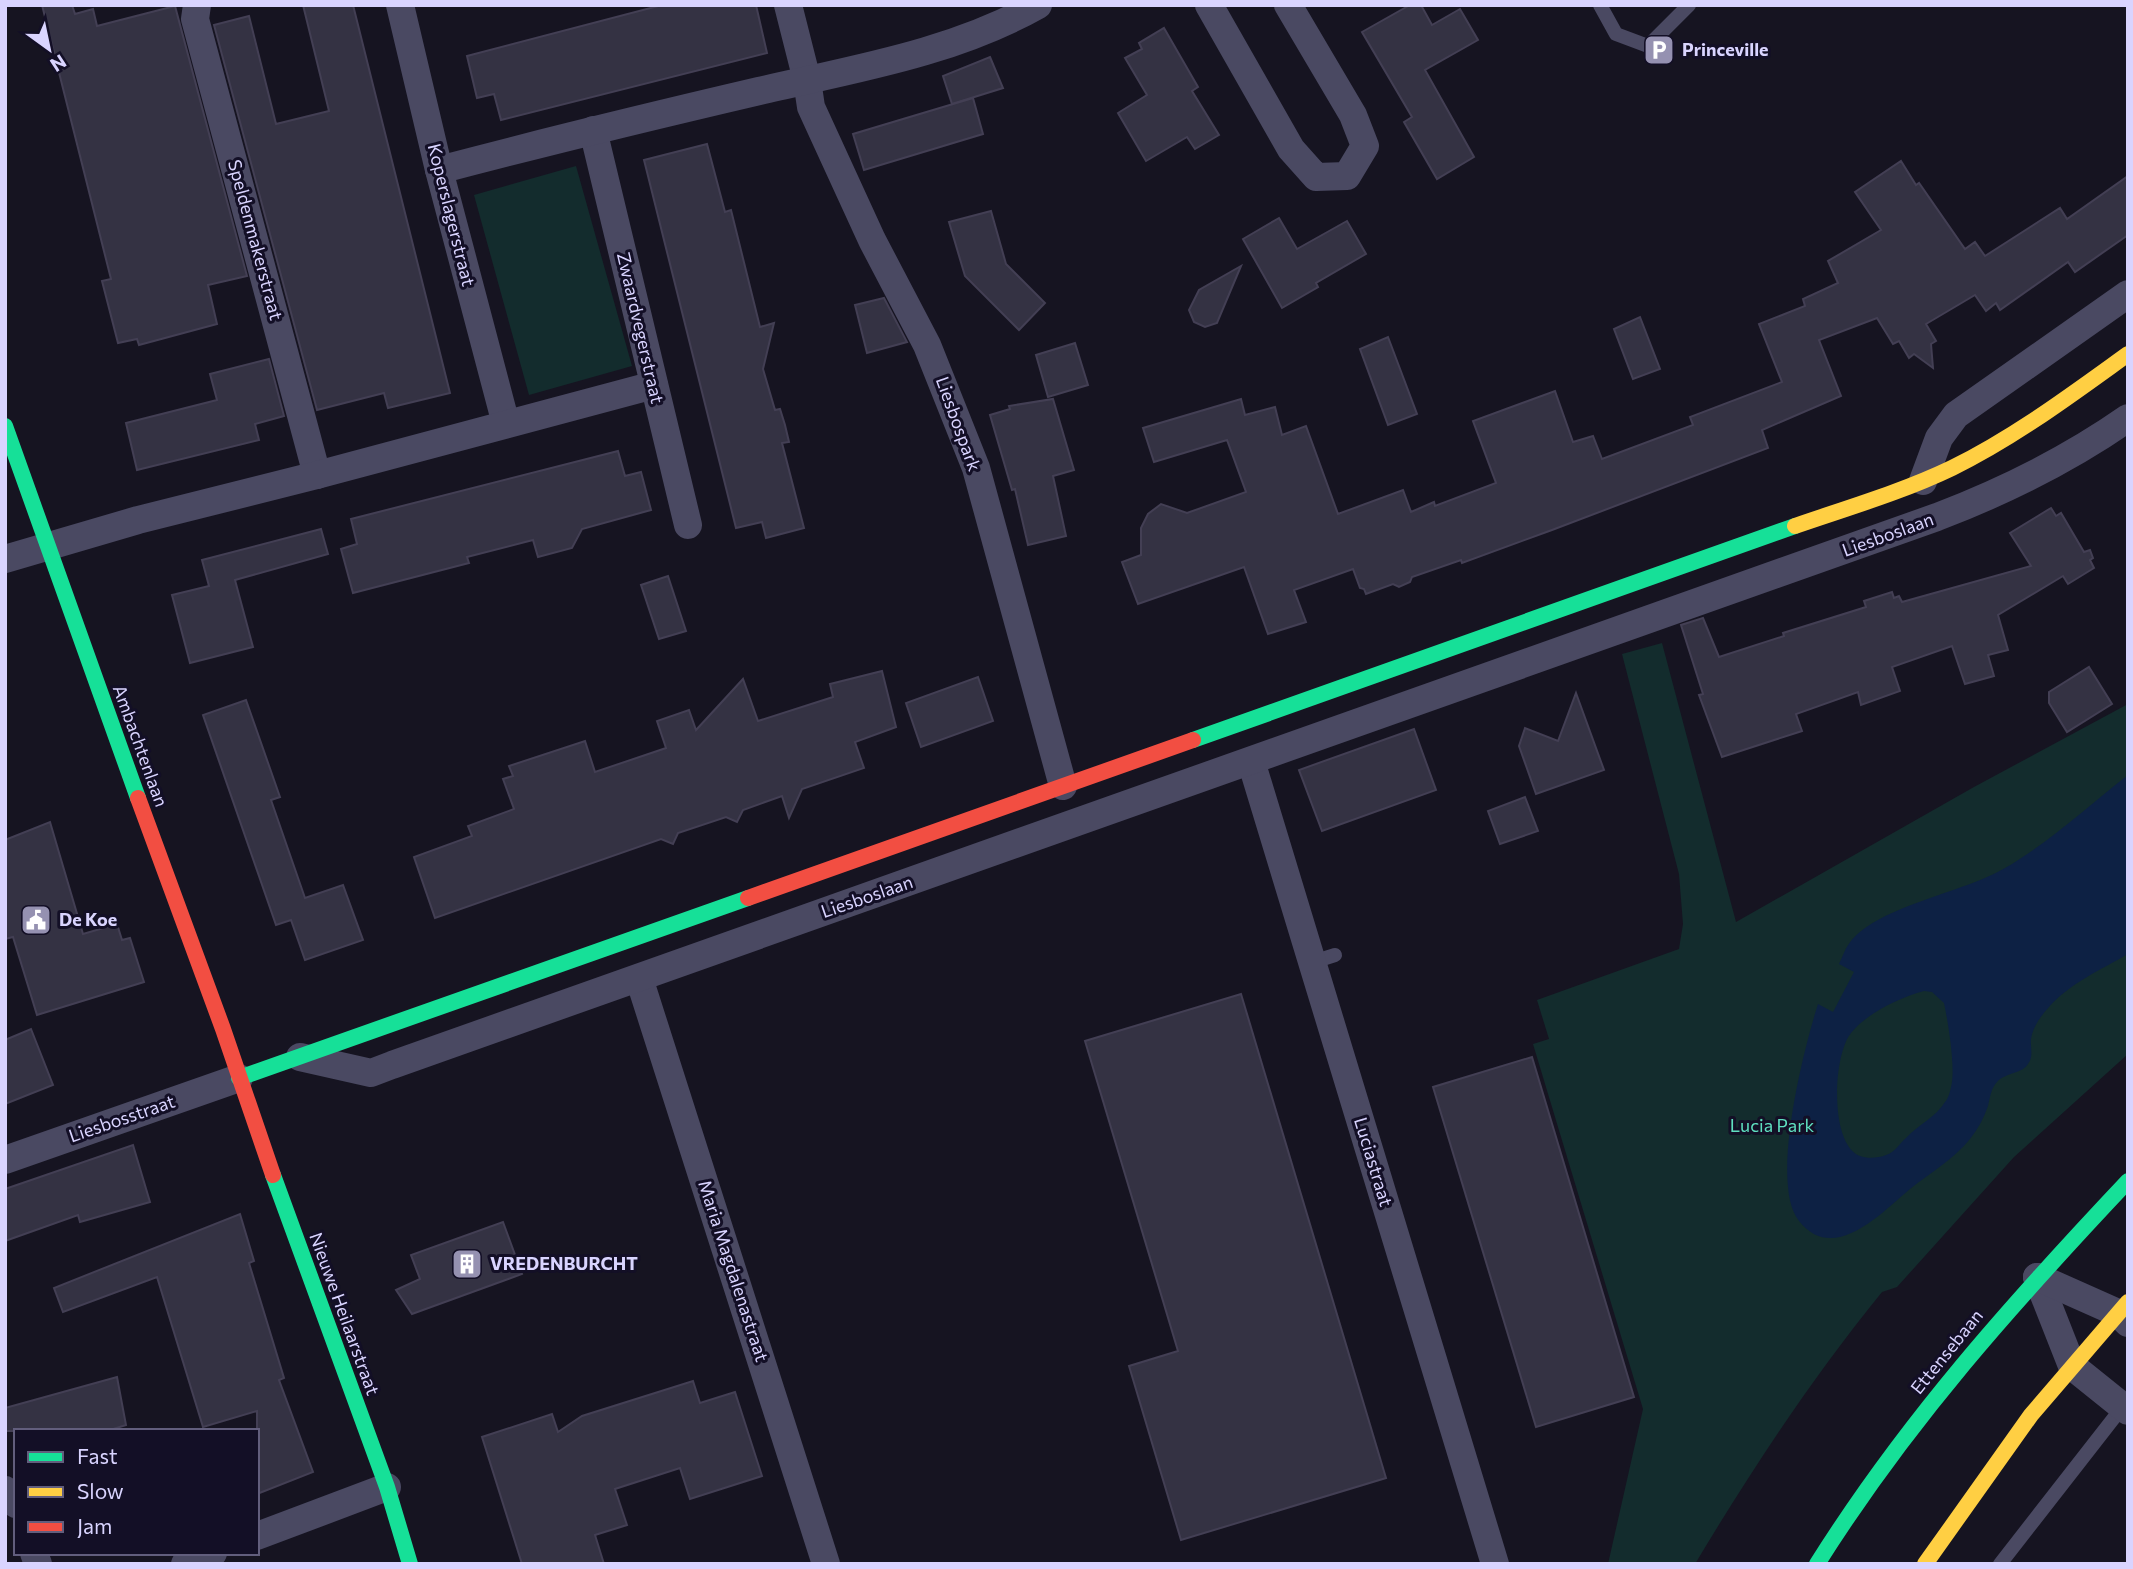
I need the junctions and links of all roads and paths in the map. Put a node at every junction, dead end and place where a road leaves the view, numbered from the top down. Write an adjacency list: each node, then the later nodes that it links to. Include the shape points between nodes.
1 (197, 5): 18 (street, Speldenmakerstraat, via 195,19)
2 (401, 5): 11 (street, Koperslagerstraat)
3 (788, 5): 9 (street, Liesbospark)
4 (1038, 5): 9 (street, via 1003,25 938,48)
5 (1209, 5): 6 (street, via 1291,149 1316,177 1347,176 1365,146 1353,115)
6 (1288, 5)
7 (1600, 5): 8 (lane, via 1616,34 1648,46)
8 (1689, 5)
9 (807, 80): 10 (street); 28 (street, Liesbospark, via 811,107 927,345 976,468)
10 (593, 130): 11 (street); 14 (street, Zwaardvegerstraat)
11 (439, 170): 16 (street, Koperslagerstraat)
12 (2128, 294): 19 (street, via 1956,415 1938,438)
13 (2128, 354): 19 (street, via 2003,442)
14 (654, 385): 16 (street); 20 (street, Zwaardvegerstraat)
15 (2128, 418): 24 (street, Liesboslaan, via 2044,470 1975,503)
16 (506, 424): 18 (street)
17 (5, 426): 21 (street, Ambachtenlaan)
18 (317, 475): 21 (street)
19 (1923, 481): 23 (street)
20 (688, 525)
21 (46, 545): 22 (street); 31 (street, Ambachtenlaan)
22 (5, 559)
23 (1623, 588): 24 (street); 25 (street)
24 (1636, 625): 26 (street, Liesboslaan)
25 (1418, 660): 26 (street); 28 (street)
26 (1432, 697): 27 (street, Liesboslaan)
27 (1251, 761): 29 (street, Liesboslaan); 44 (street, Luciastraat, via 1324,959)
28 (1063, 786): 30 (street)
29 (639, 978): 30 (street, Liesboslaan, via 370,1073); 43 (street, Maria Magdalenastraat)
30 (300, 1057): 31 (street)
31 (239, 1078): 32 (street, Liesbosstraat); 38 (street, Nieuwe Heilaarstraat)
32 (5, 1160)
33 (2128, 1181): 34 (street, Ettensebaan)
34 (2037, 1277): 35 (street); 36 (street); 45 (street, Ettensebaan, via 1962,1362)
35 (2124, 1313): 36 (street)
36 (2072, 1366): 37 (street); 46 (street, via 1987,1474)
37 (2126, 1406): 47 (lane)
38 (387, 1487): 39 (street); 42 (street, Nieuwe Heilaarstraat)
39 (259, 1535)
40 (208, 1555): 41 (street)
41 (185, 1564)
42 (410, 1564)
43 (826, 1564)
44 (1495, 1564)
45 (1817, 1564)
46 (1925, 1564)
47 (2000, 1564)

